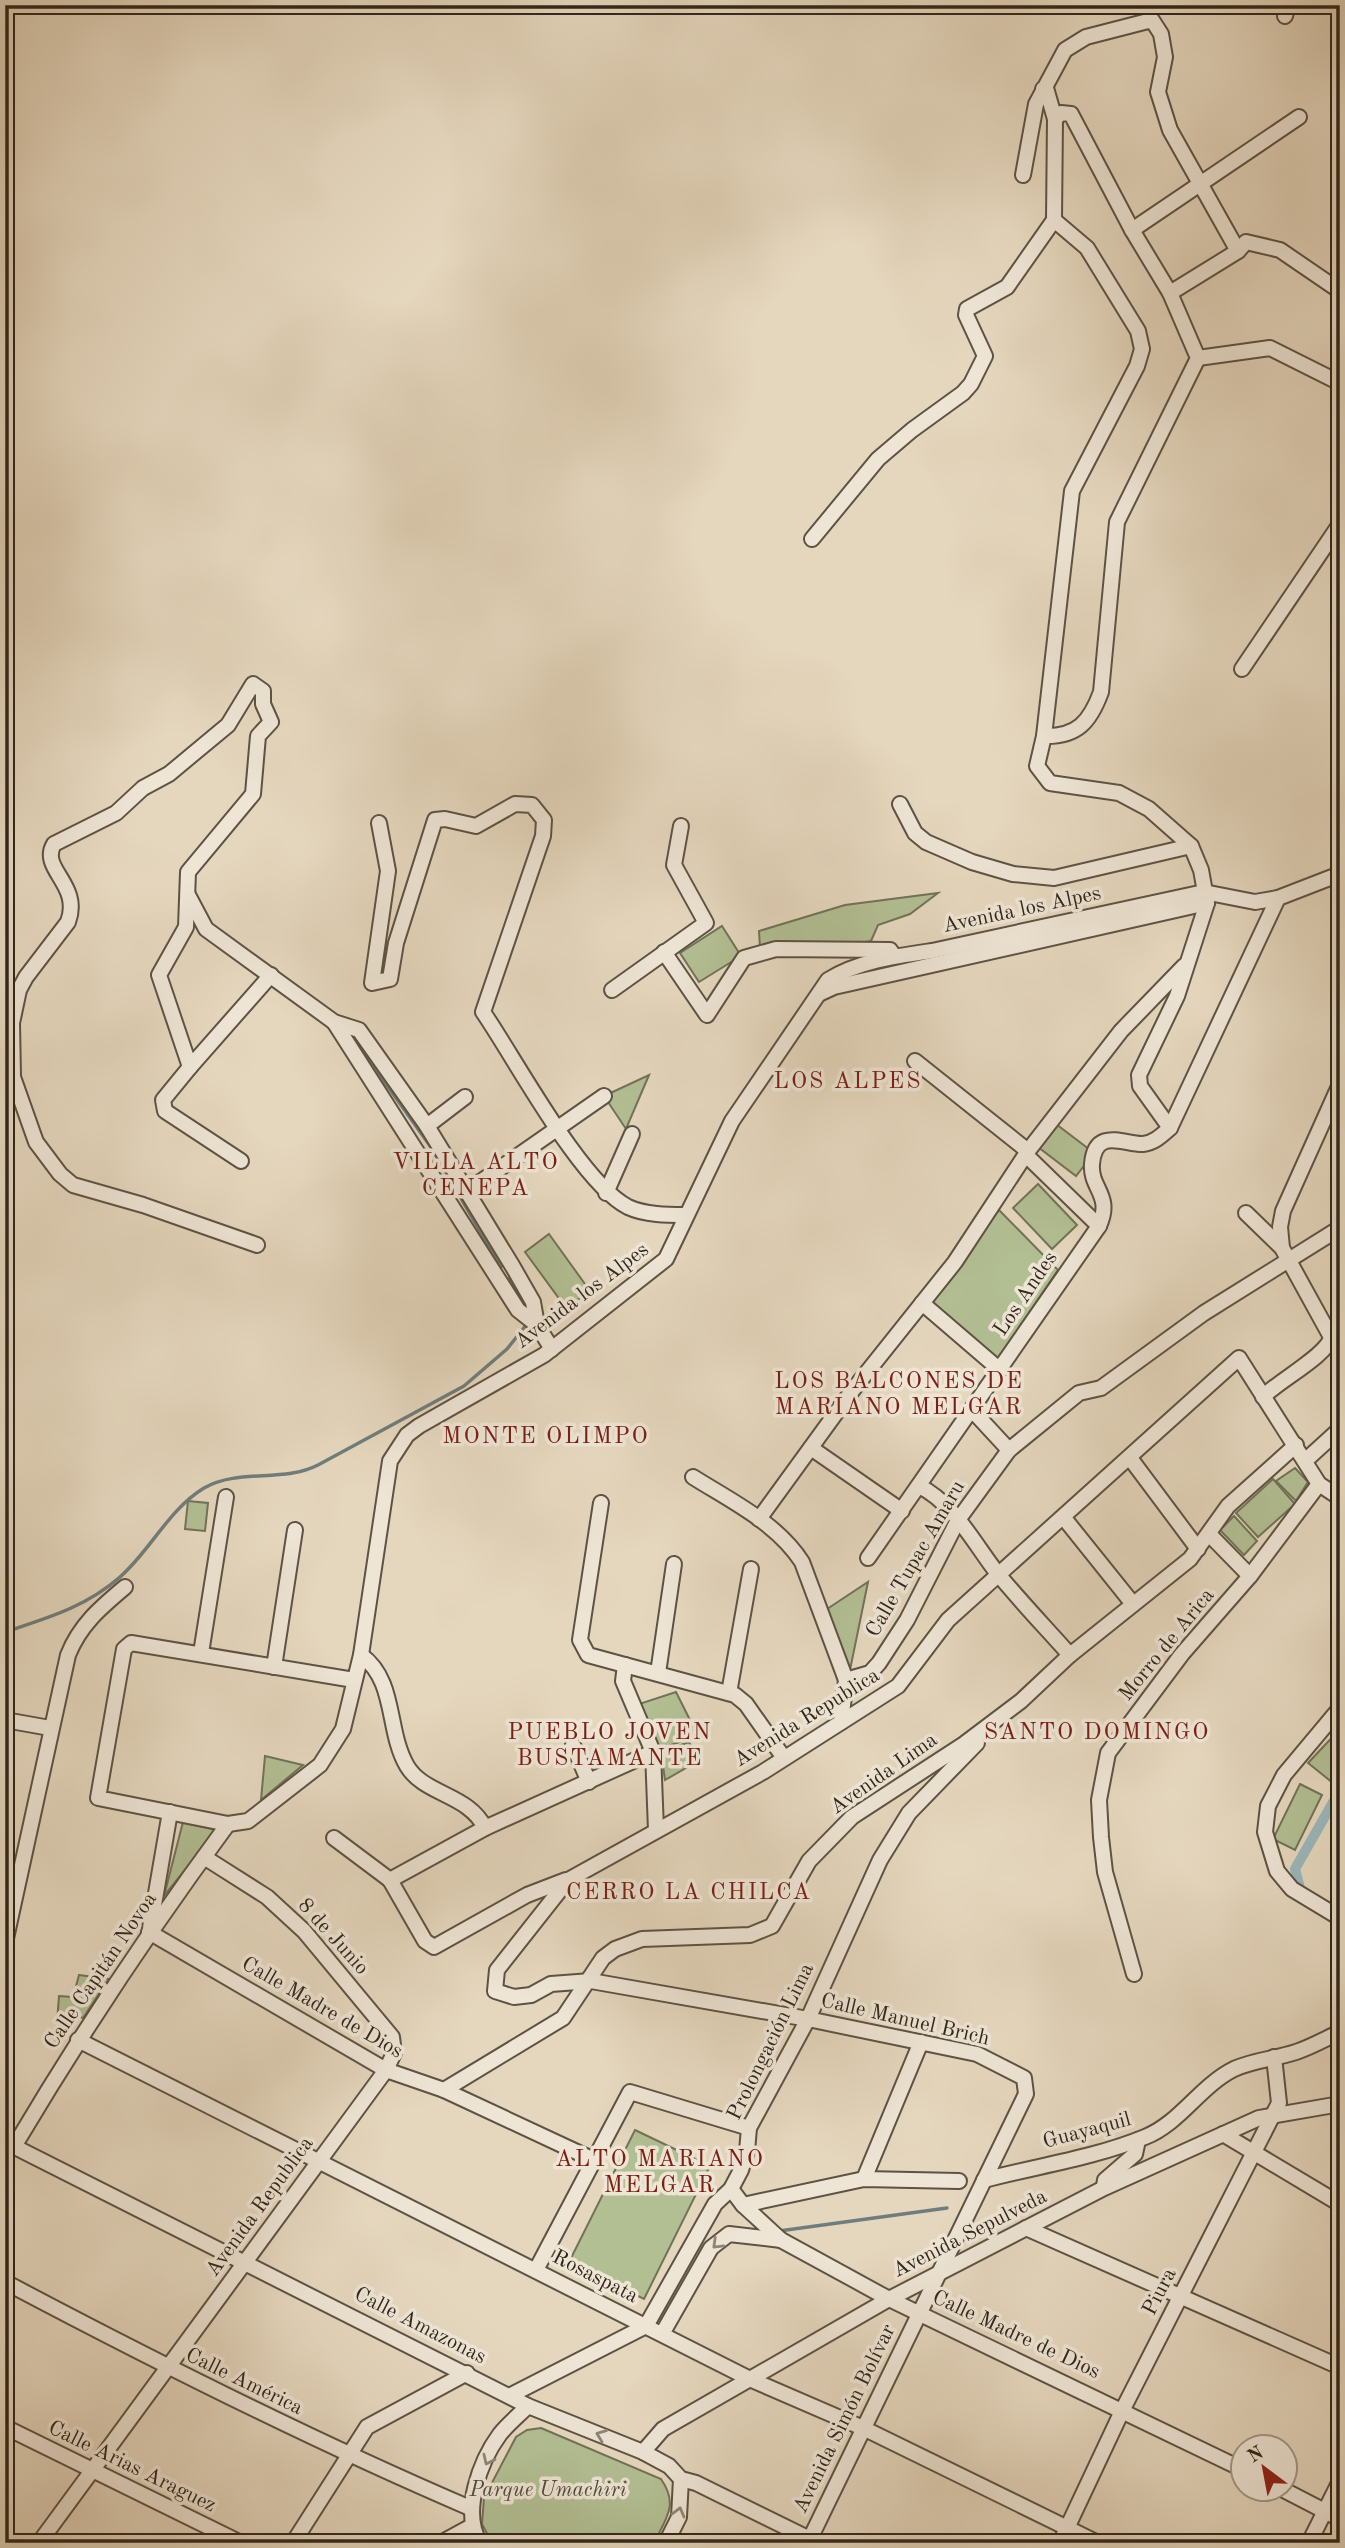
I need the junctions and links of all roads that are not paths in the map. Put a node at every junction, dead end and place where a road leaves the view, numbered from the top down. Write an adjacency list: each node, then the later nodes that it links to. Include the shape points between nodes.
1 (1043, 89): 3 (street, via 1051,99); 4 (street, via 1027,139); 5 (street, via 1065,50 1075,43 1152,20 1161,34 1165,57 1159,100 1170,130)
2 (1299, 117): 5 (street)
3 (1055, 119): 6 (street); 7 (street, via 1062,113 1073,116)
4 (1023, 175)
5 (1202, 182): 7 (street); 8 (street)
6 (1054, 220): 14 (street, via 1007,287 967,309 965,315 985,356 971,384 878,459); 16 (street, via 1087,248 1138,331 1142,349 1072,491)
7 (1132, 230): 10 (street)
8 (1238, 251): 9 (street, via 1246,242 1280,250); 10 (street)
9 (1340, 290)
10 (1170, 293): 11 (street)
11 (1198, 358): 12 (street, via 1270,348); 16 (street, via 1116,522 1101,692 1093,714 1068,733)
12 (1340, 383)
13 (1340, 524): 15 (street)
14 (812, 539)
15 (1242, 669)
16 (1044, 736): 20 (street, via 1037,766 1044,779 1057,785 1119,793 1149,809)
17 (900, 804): 20 (street, via 915,833 926,842 1013,874 1055,878)
18 (379, 823): 39 (street, via 388,871 372,983 390,979 396,943 435,820 476,826 514,804 532,805 544,820 543,836 483,1012)
19 (681, 826): 25 (street, via 674,865 706,923)
20 (1191, 846): 23 (street)
21 (1340, 874): 24 (street)
22 (187, 894): 28 (street, via 206,929); 33 (street, via 186,927 159,975); 49 (street, via 188,872 253,794 258,736 271,722 263,691 253,684 228,725 169,774 143,788 116,813 54,844 50,861 71,894 72,911 22,983 12,1023 13,1077 36,1142 60,1174 73,1185)
23 (1205, 898): 24 (street, via 1255,902); 26 (street, Avenida los Alpes); 27 (street); 30 (street, Avenida los Alpes, via 834,987)
24 (1278, 898): 38 (street)
25 (664, 952): 26 (street, via 707,1015 744,958 776,949 890,950); 29 (street)
26 (894, 956): 30 (street, Avenida los Alpes, via 840,972)
27 (1185, 965): 38 (street, via 1177,996 1139,1075 1140,1086); 41 (street, via 1121,1031)
28 (271, 975): 31 (street); 33 (street)
29 (612, 990)
30 (817, 995): 46 (street, Avenida los Alpes, via 732,1121)
31 (334, 1022): 37 (street, via 359,1030); 52 (street, via 407,1140)
32 (915, 1061): 41 (street)
33 (190, 1067): 42 (street, via 163,1100 165,1111)
34 (1340, 1084): 50 (street, via 1283,1211 1280,1227)
35 (604, 1096): 39 (street)
36 (465, 1097): 37 (street)
37 (427, 1126): 43 (street)
38 (1170, 1128): 47 (street, via 1152,1142 1136,1144 1120,1138 1099,1147 1092,1163 1105,1200)
39 (558, 1129): 43 (street); 44 (street)
40 (632, 1134): 44 (street)
41 (1027, 1154): 47 (street); 51 (street)
42 (241, 1161)
43 (466, 1192): 52 (street, via 533,1302)
44 (606, 1193): 46 (street, via 631,1209)
45 (1246, 1213): 50 (street)
46 (686, 1215): 53 (street, Avenida los Alpes, via 666,1259)
47 (1099, 1226): 54 (street, Los Andes)
48 (1340, 1228): 50 (street, Calle Tupac Amaru)
49 (257, 1245)
50 (1285, 1254): 55 (street, via 1331,1334 1331,1342); 60 (street, Calle Tupac Amaru, via 1101,1388 1079,1393)
51 (922, 1303): 54 (street); 59 (street)
52 (530, 1320): 53 (street)
53 (552, 1349): 84 (street, Avenida los Alpes, via 419,1426 397,1447 390,1461)
54 (1000, 1370): 56 (street, Los Andes)
55 (1263, 1397): 58 (street); 61 (street, Avenida Republica, via 1239,1358)
56 (972, 1410): 60 (street); 65 (street, Los Andes)
57 (1340, 1429): 62 (street)
58 (1296, 1445): 62 (street); 74 (street, Avenida Lima, via 1228,1506)
59 (811, 1448): 69 (street); 71 (street)
60 (1009, 1450): 72 (street, Calle Tupac Amaru)
61 (1130, 1458): 70 (street, Avenida Republica); 75 (street)
62 (1306, 1460): 64 (street)
63 (693, 1477): 71 (street)
64 (1320, 1484): 67 (street); 80 (street, Morro de Arica)
65 (919, 1486): 69 (street, Los Andes); 72 (street)
66 (226, 1497): 83 (street)
67 (1340, 1498)
68 (601, 1503): 86 (street, via 580,1640 588,1655)
69 (902, 1511): 76 (street, Los Andes)
70 (1064, 1518): 79 (street, Avenida Republica); 82 (street)
71 (759, 1519): 90 (street, via 802,1562)
72 (958, 1520): 79 (street); 90 (street, Calle Tupac Amaru, via 879,1663 870,1673)
73 (295, 1530): 87 (street)
74 (1210, 1535): 75 (street, Avenida Lima); 80 (street)
75 (1198, 1549): 82 (street, Avenida Lima)
76 (868, 1558)
77 (674, 1564): 88 (street)
78 (751, 1569): 91 (street)
79 (999, 1575): 85 (street); 95 (street, Avenida Republica, via 948,1620 898,1686)
80 (1250, 1576): 112 (street, Morro de Arica, via 1181,1654 1108,1753 1099,1800 1105,1872)
81 (124, 1587): 96 (street, via 76,1635)
82 (1133, 1604): 85 (street, Avenida Lima)
83 (201, 1653): 87 (street); 101 (street, via 134,1642 124,1649 97,1798)
84 (360, 1655): 89 (street, Avenida los Alpes); 103 (street, via 380,1674 407,1766 419,1779 475,1811)
85 (1070, 1655): 92 (street, Avenida Lima)
86 (625, 1664): 88 (street); 98 (street, via 624,1681)
87 (274, 1667): 89 (street)
88 (657, 1673): 91 (street)
89 (354, 1680): 102 (street, Avenida los Alpes, via 342,1729 320,1765 248,1821)
90 (846, 1680): 95 (street)
91 (730, 1693): 99 (street, via 746,1704)
92 (1020, 1701): 113 (street, Avenida Lima, via 964,1744 852,1817 809,1861 772,1926 750,1935 628,1942 603,1958); 114 (street, Prolongación Lima, via 909,1813 880,1860)
93 (1340, 1708): 109 (street, via 1284,1775 1268,1806 1265,1832 1277,1871 1292,1889)
94 (5, 1720): 96 (street)
95 (841, 1722): 99 (street, Avenida Republica)
96 (50, 1728): 111 (street)
97 (573, 1745): 100 (street)
98 (653, 1752): 100 (street); 104 (street)
99 (783, 1758): 104 (street, Avenida Republica)
100 (589, 1782): 103 (street)
101 (170, 1812): 102 (street); 110 (street)
102 (228, 1824): 106 (street, Calle Capitán Novoa)
103 (485, 1828): 107 (street)
104 (656, 1830): 108 (street, Avenida Republica)
105 (334, 1838): 107 (street)
106 (204, 1857): 110 (street, Calle Capitán Novoa); 119 (street, 8 de Junio, via 267,1898 304,1931 392,2037 394,2053)
107 (390, 1880): 108 (street, via 425,1941 434,1947 527,1895)
108 (568, 1880): 113 (street, Avenida Republica, via 497,1970 495,1991 513,1997 531,1995 551,1984)
109 (1340, 1918)
110 (149, 1932): 116 (street, Calle Capitán Novoa); 119 (street, Calle Madre de Dios)
111 (5, 1943)
112 (1134, 1974)
113 (591, 1981): 114 (street, Calle Manuel Brich); 120 (street, Avenida Lima, via 563,2018)
114 (808, 2019): 117 (street, Calle Manuel Brich); 124 (street, Prolongación Lima)
115 (1340, 2032): 118 (street, Guayaquil)
116 (78, 2040): 127 (street, Calle Capitán Novoa); 130 (street, Rosaspata)
117 (922, 2042): 121 (street, Calle Manuel Brich, via 977,2054 1021,2074); 131 (street)
118 (1274, 2057): 123 (street, Piura, via 1279,2103); 126 (street, Guayaquil, via 1233,2070 1172,2121)
119 (386, 2070): 120 (street, Calle Madre de Dios); 130 (street, Avenida Republica)
120 (444, 2090): 129 (street, Calle Madre de Dios)
121 (1026, 2094): 132 (street, Avenida Simón Bolívar)
122 (1340, 2104): 123 (street, Avenida Sepulveda)
123 (1273, 2114): 125 (street, Avenida Sepulveda); 128 (street, Piura)
124 (749, 2128): 129 (street, via 630,2092); 135 (street, Prolongación Lima, via 747,2151)
125 (1223, 2134): 128 (street); 134 (street, Avenida Sepulveda)
126 (1138, 2140): 132 (street, Guayaquil); 134 (street, via 1135,2154 1105,2180)
127 (10, 2143): 140 (street, Calle Amazonas)
128 (1255, 2153): 136 (street); 144 (street, Piura)
129 (594, 2160): 141 (street)
130 (319, 2162): 140 (street, Avenida Republica); 141 (street, Rosaspata)
131 (863, 2179): 133 (street); 137 (street)
132 (984, 2180): 142 (street, Avenida Simón Bolívar)
133 (959, 2181)
134 (1104, 2188): 138 (street, Avenida Sepulveda)
135 (731, 2189): 137 (street, Calle Madre de Dios); 147 (street, Prolongación Lima, via 715,2204)
136 (1340, 2204)
137 (743, 2205): 139 (street, Calle Madre de Dios)
138 (1026, 2228): 142 (street, Avenida Sepulveda); 144 (street)
139 (780, 2240): 145 (street, Calle Madre de Dios); 148 (street, one-way to 148, via 729,2234 711,2248)
140 (245, 2261): 150 (street, Avenida Republica); 151 (street, Calle Amazonas)
141 (536, 2270): 147 (street, Rosaspata)
142 (942, 2271): 145 (street, Avenida Sepulveda); 146 (street, Avenida Simón Bolívar)
143 (5, 2282): 150 (street, Calle América)
144 (1181, 2297): 149 (street); 155 (street, Piura)
145 (890, 2299): 146 (street, Calle Madre de Dios); 152 (street, Avenida Sepulveda)
146 (920, 2313): 155 (street, Calle Madre de Dios); 157 (street, Avenida Simón Bolívar)
147 (646, 2326): 148 (street, Rosaspata); 153 (street)
148 (662, 2334): 152 (street, Rosaspata)
149 (1340, 2367)
150 (168, 2368): 159 (street, Calle América); 161 (street, Avenida Republica)
151 (467, 2373): 153 (street, Calle Amazonas); 159 (street, via 367,2427)
152 (752, 2380): 157 (street, Rosaspata); 158 (street, Avenida Sepulveda, via 663,2429)
153 (509, 2396): 154 (street, Calle Amazonas)
154 (528, 2406): 158 (street, Calle Amazonas, one-way to 154); 165 (street, one-way to 165, via 500,2435)
155 (1123, 2409): 160 (street, Calle Madre de Dios); 168 (street, Piura)
156 (5, 2427): 161 (street, Calle Arias Araguez)
157 (863, 2428): 168 (street, Rosaspata); 170 (street, Avenida Simón Bolívar)
158 (643, 2452): 162 (street, Calle Amazonas)
159 (348, 2456): 165 (street, Calle América); 173 (street)
160 (1230, 2463)
161 (91, 2471): 171 (street, Avenida Republica); 172 (street, Calle Arias Araguez)
162 (681, 2479): 170 (street, Calle Amazonas); 175 (street, one-way to 162, via 679,2517)
163 (1340, 2481): 166 (street)
164 (1300, 2498): 166 (street)
165 (470, 2508): 169 (street)
166 (1325, 2511): 167 (street); 178 (street)
167 (1340, 2519)
168 (1066, 2528): 176 (street, Piura); 177 (street, Rosaspata)
169 (473, 2537): 174 (street)
170 (811, 2542)
171 (39, 2543)
172 (241, 2543)
173 (293, 2543)
174 (441, 2543)
175 (666, 2543)
176 (1060, 2543)
177 (1098, 2543)
178 (1309, 2543)

